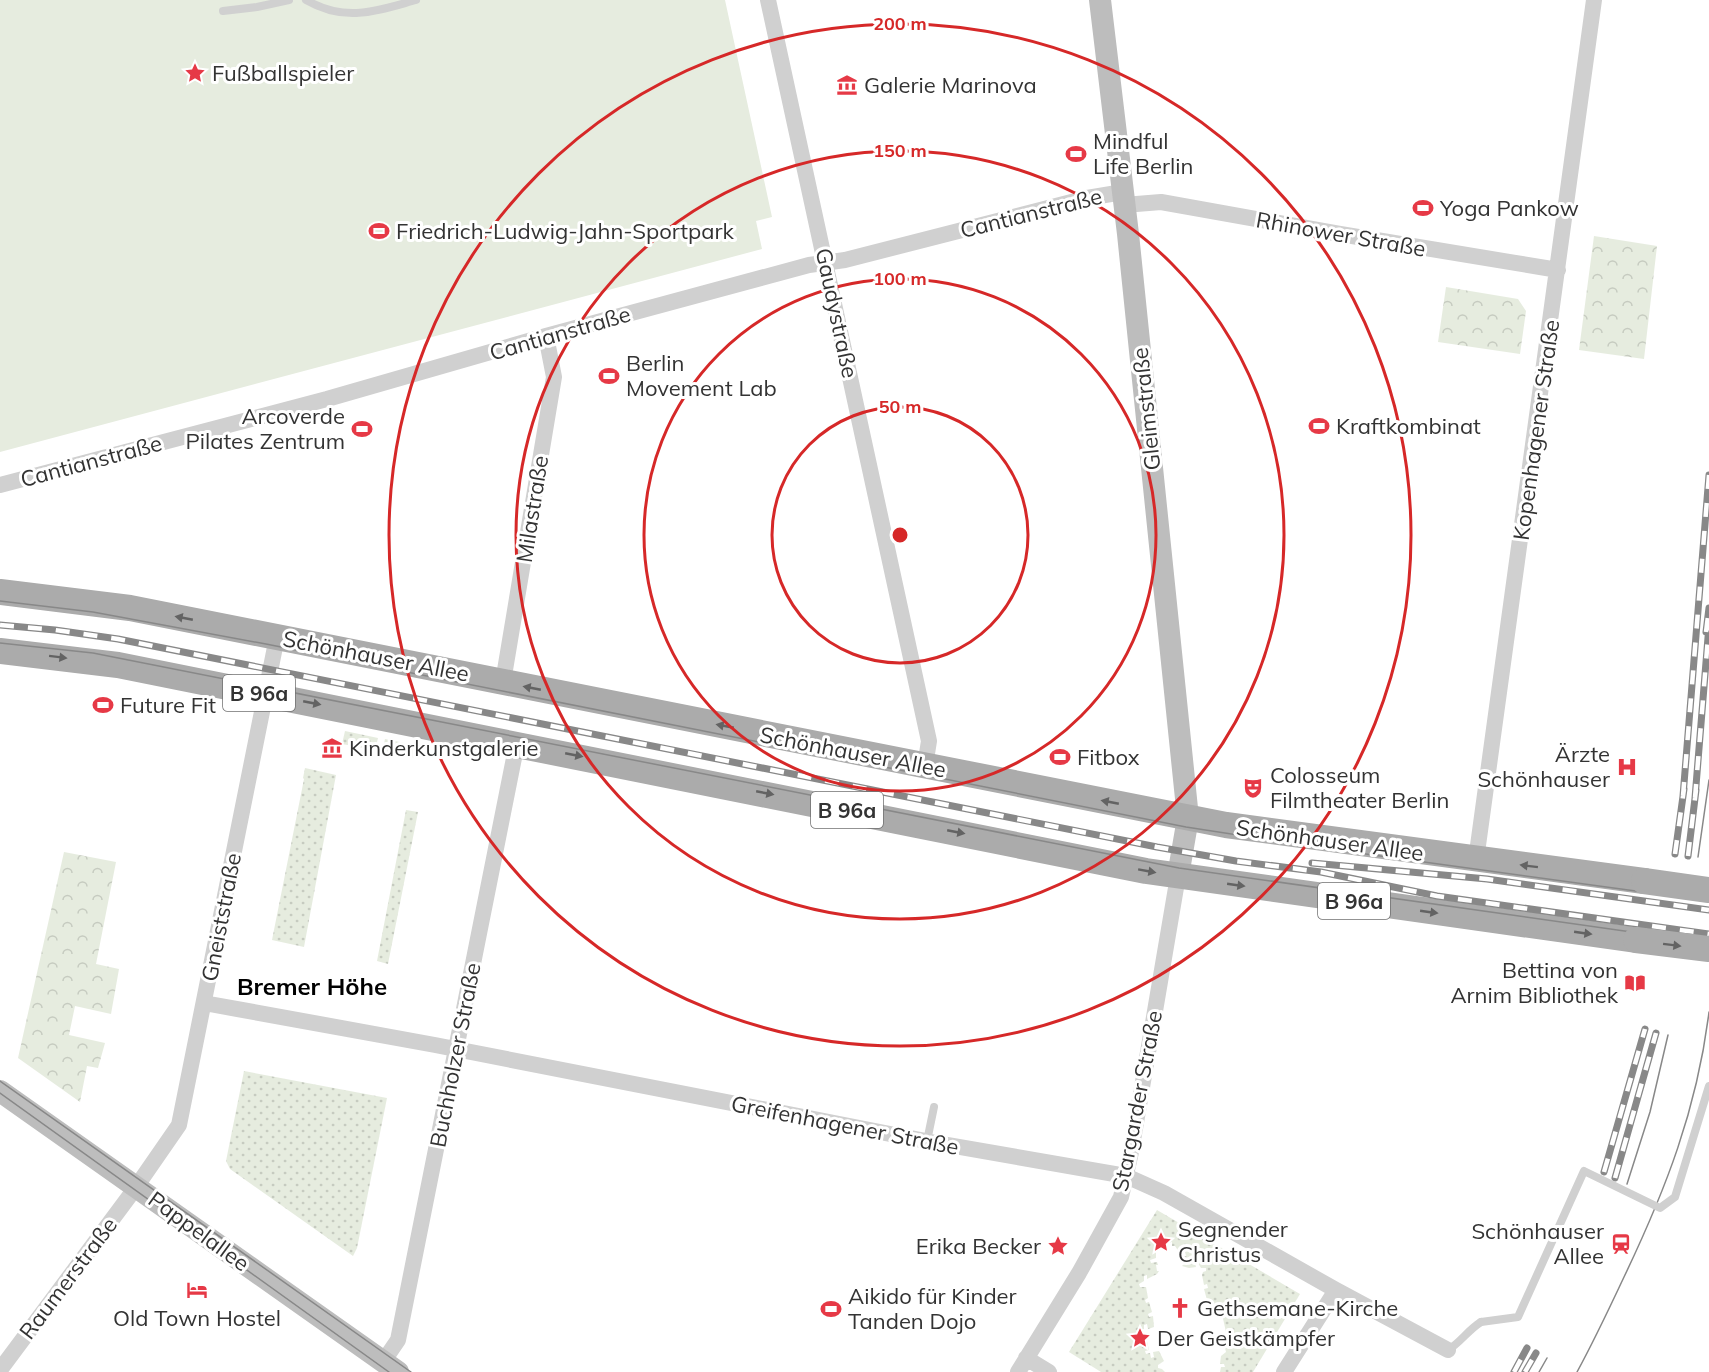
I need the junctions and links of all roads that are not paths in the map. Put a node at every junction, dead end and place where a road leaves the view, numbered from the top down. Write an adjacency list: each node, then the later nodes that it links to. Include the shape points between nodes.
1 (288, 0): 7 (lane)
2 (306, 0): 3 (lane, via 354,15)
3 (416, 0)
4 (768, 0): 9 (street, Gaudystraße)
5 (1100, 0): 8 (street, Gleimstraße)
6 (1594, 0): 10 (street, Kopenhagener Straße)
7 (223, 11)
8 (1123, 198): 9 (street, Cantianstraße, via 1087,198); 10 (street, Rhinower Straße); 20 (street, Gleimstraße)
9 (826, 262): 11 (street, Cantianstraße); 19 (street, Gaudystraße, via 929,741)
10 (1558, 270): 21 (street, Kopenhagener Straße)
11 (546, 336): 12 (street, Cantianstraße, via 327,399); 16 (street, Milastraße, via 554,377)
12 (0, 485)
13 (0, 591): 14 (main road, Schönhauser Allee / B 96a, one-way to 13, via 130,608)
14 (277, 637): 16 (main road, Schönhauser Allee / B 96a); 17 (street, Gneiststraße)
15 (0, 651): 17 (main road, B 96a, one-way to 17, via 118,665)
16 (503, 682): 19 (main road, Schönhauser Allee / B 96a, one-way to 16)
17 (266, 694): 18 (main road, B 96a, one-way to 18); 25 (street, Gneiststraße)
18 (517, 743): 22 (main road, B 96a, one-way to 22); 26 (street, Buchholzer Straße)
19 (925, 766): 20 (main road, Schönhauser Allee / B 96a, one-way to 19)
20 (1188, 818): 21 (main road, Schönhauser Allee / B 96a); 22 (street, Gleimstraße)
21 (1476, 860): 23 (main road, Schönhauser Allee / B 96a, one-way to 21, bridge)
22 (1178, 876): 24 (main road, B 96a, one-way to 24, bridge); 31 (street, Stargarder Straße)
23 (1709, 890)
24 (1709, 949)
25 (204, 1003): 26 (street, Greifenhagener Straße); 32 (street, Gneiststraße, via 179,1125)
26 (457, 1049): 30 (street, Greifenhagener Straße); 36 (street, Buchholzer Straße)
27 (1709, 1086): 34 (lane, bridge, via 1675,1197 1660,1208 1584,1171 1518,1317 1481,1322)
28 (0, 1091): 32 (street, Pappelallee)
29 (933, 1107): 30 (lane)
30 (927, 1141): 31 (street, Greifenhagener Straße)
31 (1126, 1176): 33 (street, Greifenhagener Straße, via 1164,1193); 35 (street, Stargarder Straße, via 1121,1197)
32 (137, 1186): 36 (street, Pappelallee); 37 (street, Raumerstraße)
33 (1336, 1290): 34 (street, Greifenhagener Straße); 39 (street)
34 (1448, 1350)
35 (1022, 1365): 38 (street)
36 (391, 1367)
37 (0, 1370)
38 (1049, 1372)
39 (1284, 1372)

